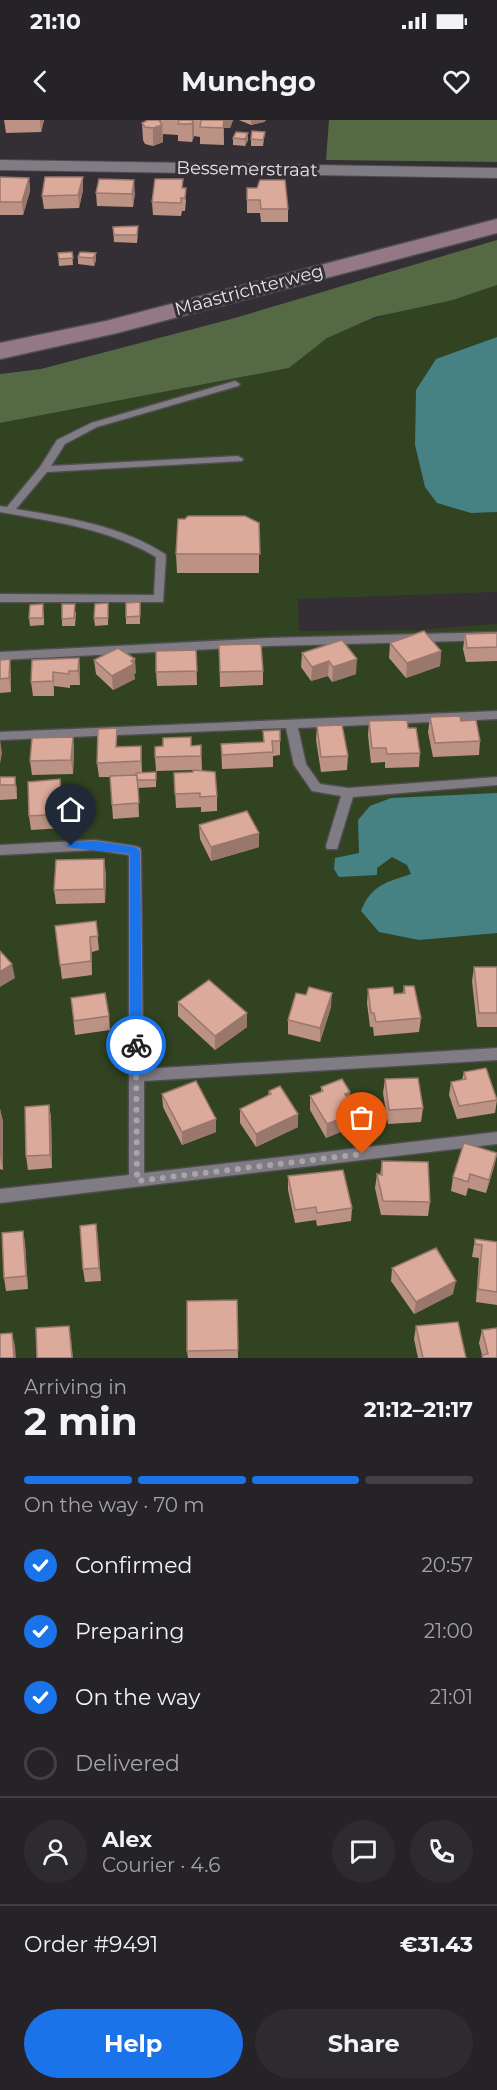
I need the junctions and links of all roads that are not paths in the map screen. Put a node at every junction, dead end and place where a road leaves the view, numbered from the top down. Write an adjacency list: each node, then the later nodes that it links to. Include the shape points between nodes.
1 (0, 165): 2 (street, Bessemerstraat)
2 (496, 173)
3 (497, 226): 4 (main road, Maastrichterweg, via 108,328)
4 (0, 351)
5 (235, 384): 7 (lane, via 93,425 61,442)
6 (238, 459): 7 (lane)
7 (44, 469): 8 (lane)
8 (5, 510): 9 (lane, via 122,534 143,544 160,556 159,599)
9 (0, 598)
10 (497, 636): 11 (lane, via 268,642)
11 (0, 656)
12 (497, 715): 13 (lane)
13 (291, 724): 14 (lane); 16 (lane, via 300,765 316,788)
14 (0, 736)
15 (497, 781): 16 (lane)
16 (348, 793): 17 (lane)
17 (332, 846)
18 (0, 850): 20 (lane, via 95,845 135,851)
19 (497, 1054): 20 (lane)
20 (136, 1075): 22 (lane)
21 (497, 1138): 22 (lane)
22 (137, 1181): 23 (lane)
23 (0, 1196)

